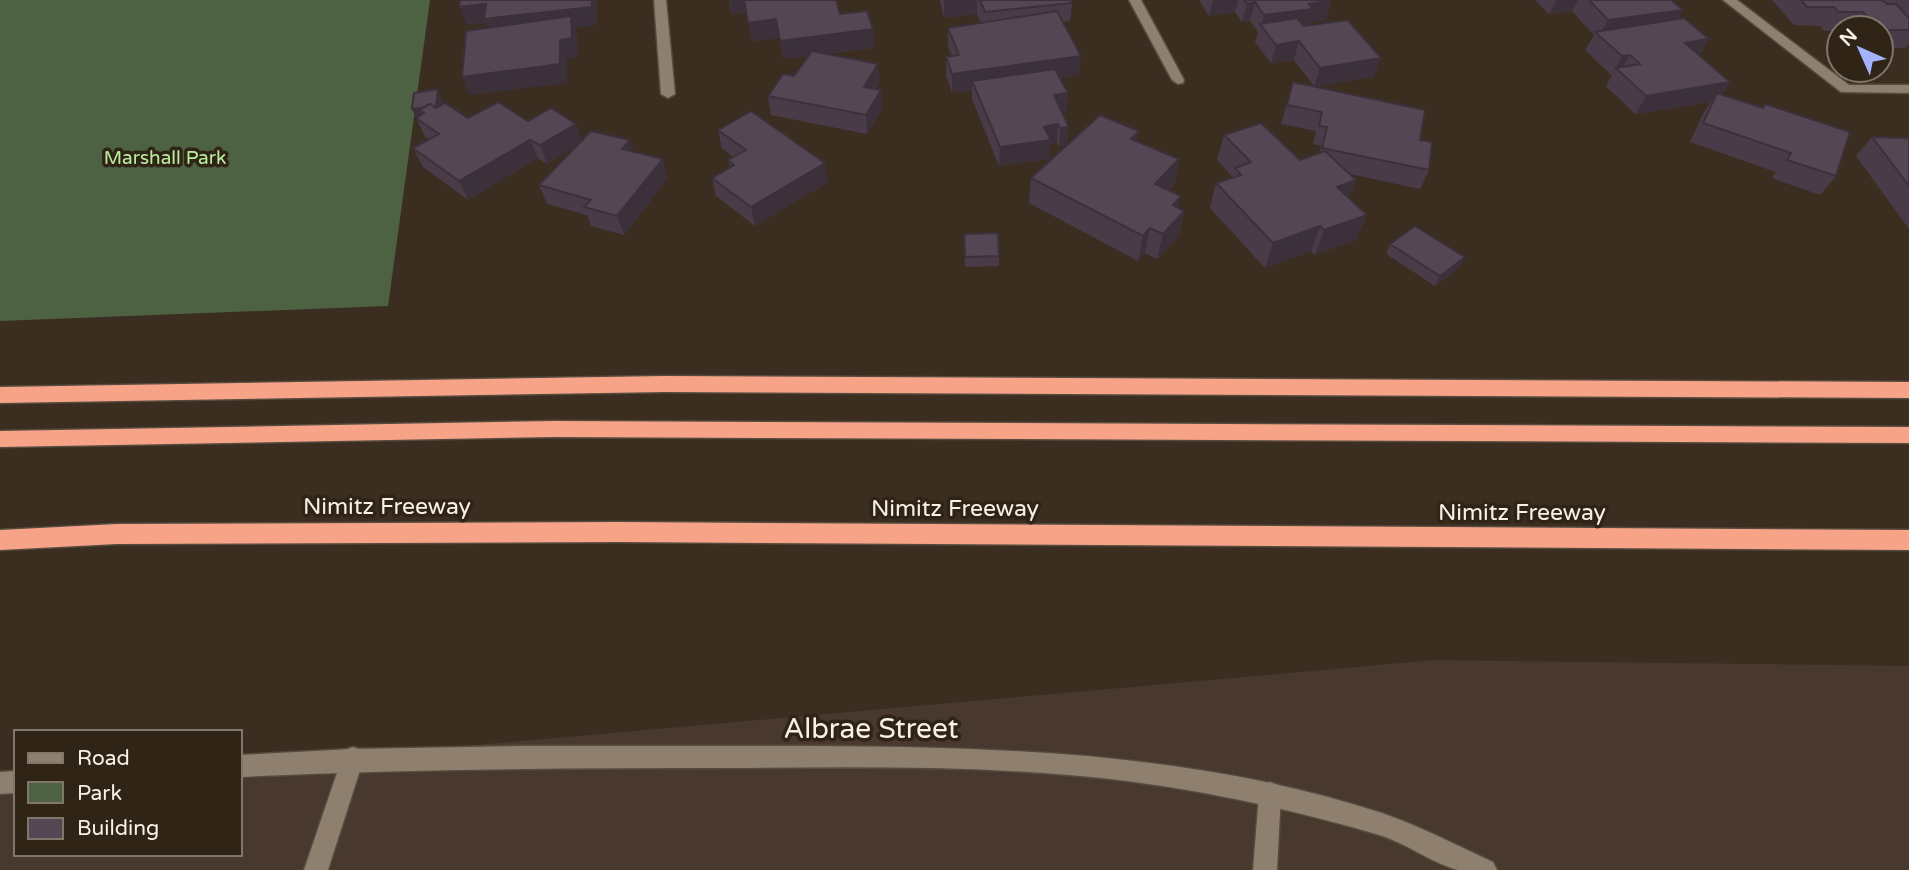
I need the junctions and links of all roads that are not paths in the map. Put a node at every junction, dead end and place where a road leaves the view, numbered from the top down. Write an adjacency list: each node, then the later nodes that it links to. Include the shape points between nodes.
1 (660, 0): 6 (street)
2 (1135, 0): 4 (street)
3 (1729, 0): 5 (street, via 1846,89)
4 (1178, 80)
5 (1909, 89)
6 (668, 94)
7 (1909, 390): 8 (highway, via 665,384)
8 (0, 395)
9 (1909, 435): 10 (highway, via 554,429)
10 (0, 439)
11 (0, 540): 12 (highway, Nimitz Freeway, via 117,534 634,532)
12 (1909, 540)
13 (353, 758): 14 (street, Albrae Street); 15 (street, Albrae Street, via 931,757 1042,761); 16 (street)
14 (242, 766)
15 (1270, 793): 17 (street); 18 (street, Albrae Street, via 1383,825)
16 (316, 870)
17 (1265, 870)
18 (1485, 870)

